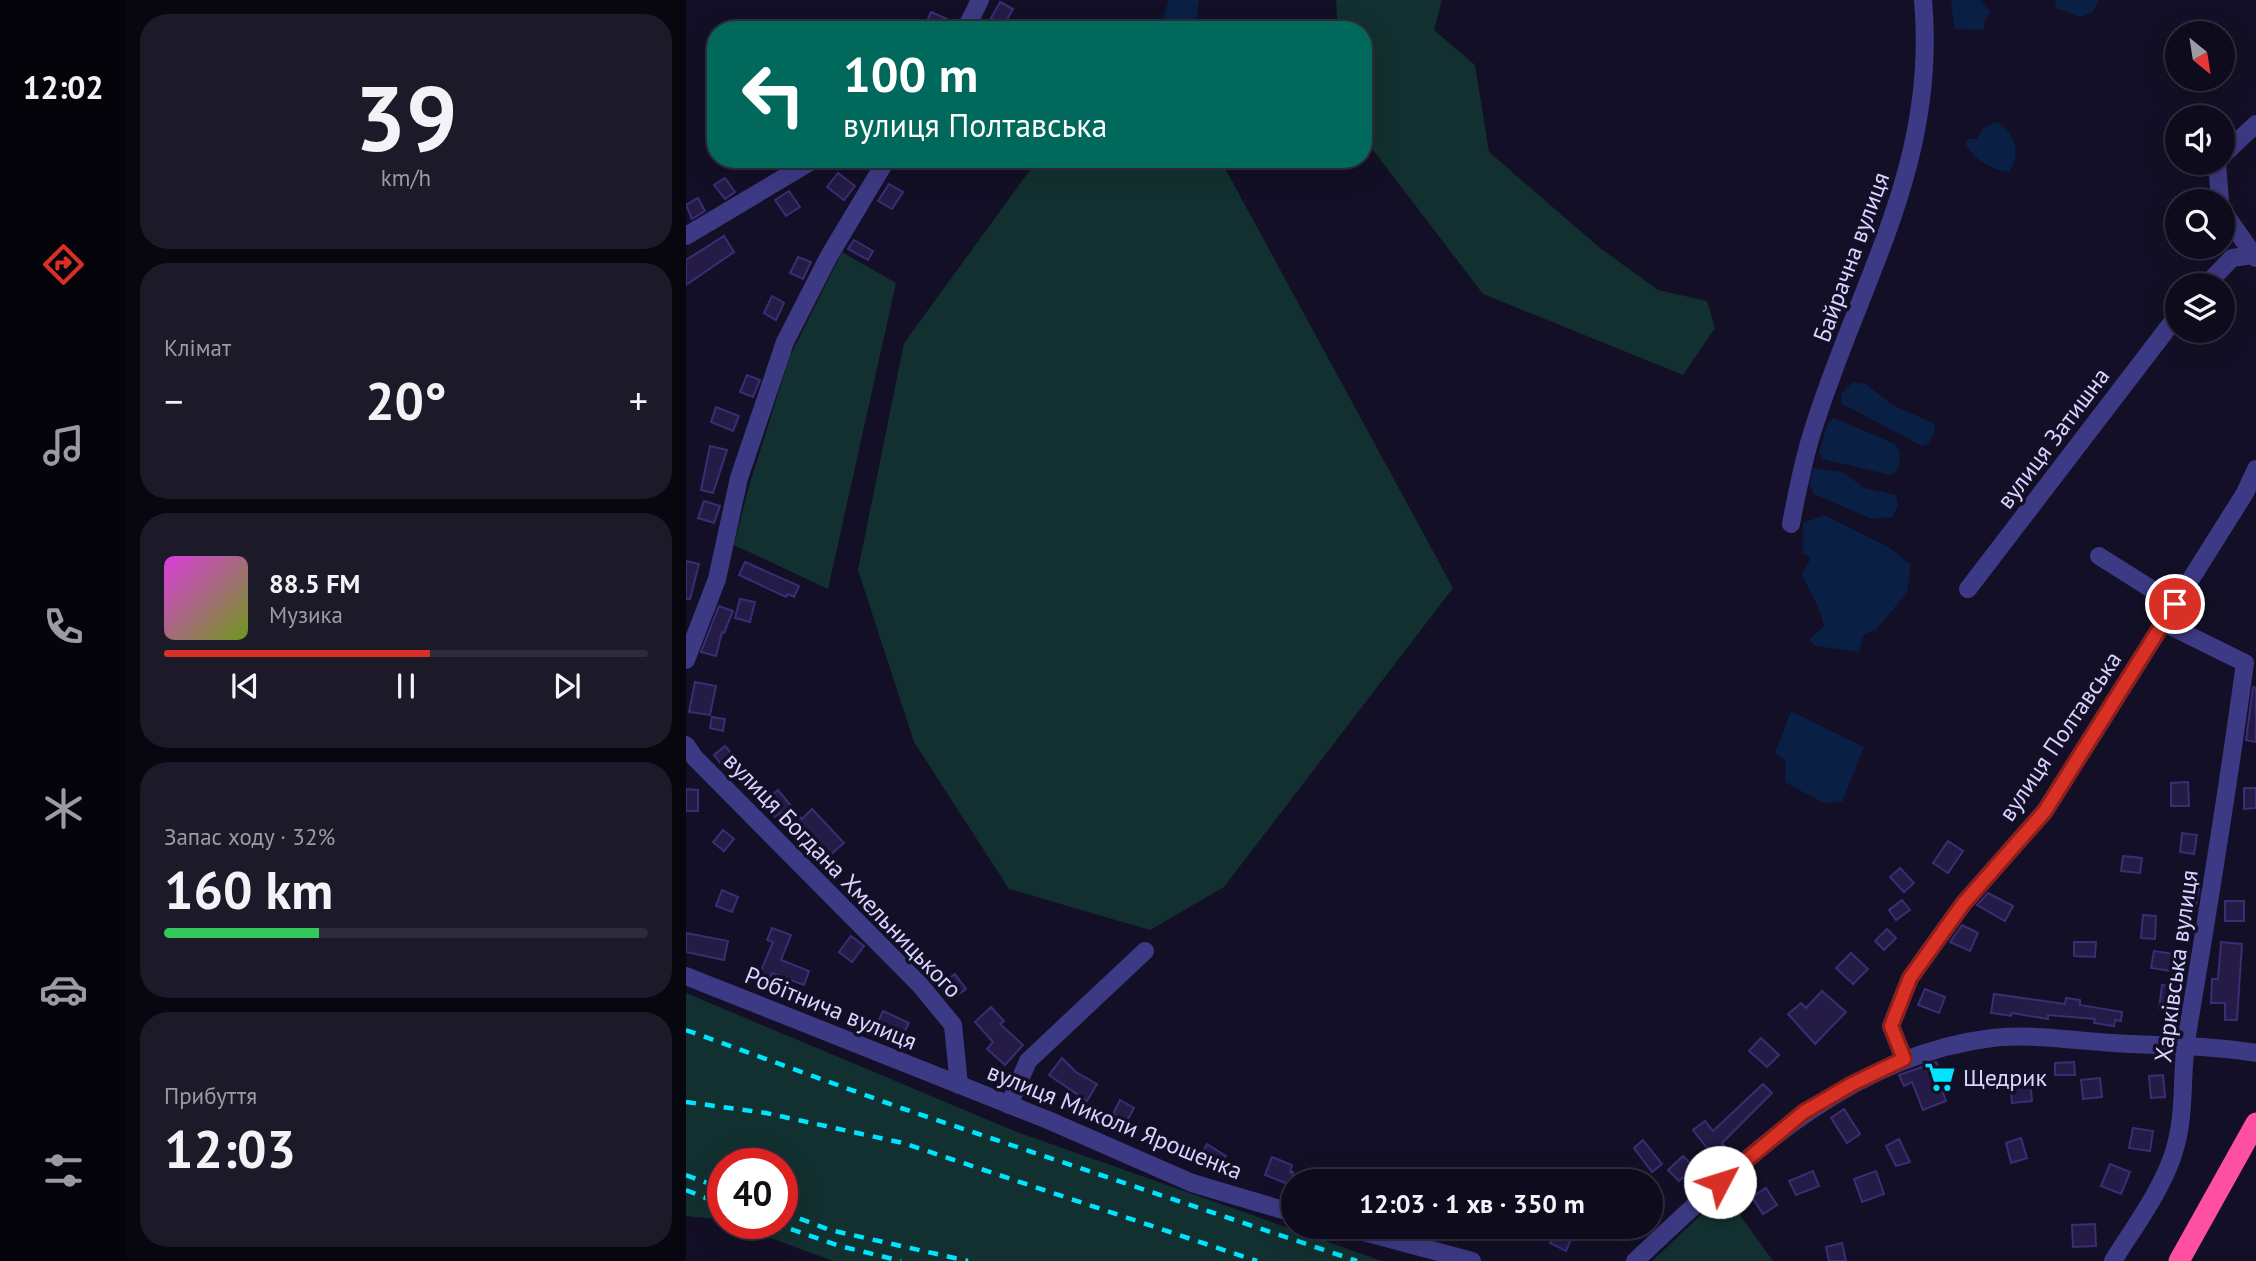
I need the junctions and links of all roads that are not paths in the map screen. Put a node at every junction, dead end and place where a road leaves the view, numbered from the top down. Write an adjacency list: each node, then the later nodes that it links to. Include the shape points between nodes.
1 (981, 0): 3 (street)
2 (1923, 0): 14 (street, Байрачна вулиця, via 1927,41 1913,152 1892,225 1812,430)
3 (970, 21)
4 (2256, 124): 5 (street)
5 (2235, 144)
6 (800, 168): 9 (street)
7 (882, 168): 19 (street, via 785,342 738,478 717,579)
8 (2235, 228): 10 (street)
9 (686, 236)
10 (2255, 256): 11 (street, via 2232,258)
11 (2218, 273)
12 (2165, 332): 16 (street, вулиця Затишна)
13 (2256, 469): 17 (street, вулиця Полтавська)
14 (1791, 524)
15 (2099, 556): 17 (street)
16 (1968, 589)
17 (2175, 604): 18 (street, вулиця Полтавська)
18 (2164, 623): 20 (street, Харківська вулиця); 26 (street, вулиця Полтавська, via 2045,811 1963,904 1910,978 1891,1026)
19 (686, 660)
20 (2251, 664): 24 (street, Харківська вулиця)
21 (686, 745): 27 (street, вулиця Богдана Хмельницького, via 920,985 953,1025)
22 (1145, 951): 28 (street, via 1028,1061)
23 (686, 976): 27 (street, Робітнича вулиця)
24 (2185, 1047): 25 (street); 26 (street, via 1994,1037); 34 (street, Харківська вулиця, via 2183,1120 2172,1158)
25 (2256, 1053)
26 (1904, 1059): 33 (street, via 1804,1112)
27 (959, 1085): 28 (street, вулиця Миколи Ярошенка)
28 (1009, 1105): 30 (street, вулиця Миколи Ярошенка, via 1192,1184)
29 (2256, 1123): 35 (highway)
30 (1281, 1210)
31 (1390, 1239): 32 (street)
32 (1472, 1261)
33 (1635, 1261)
34 (2113, 1261)
35 (2179, 1261)

